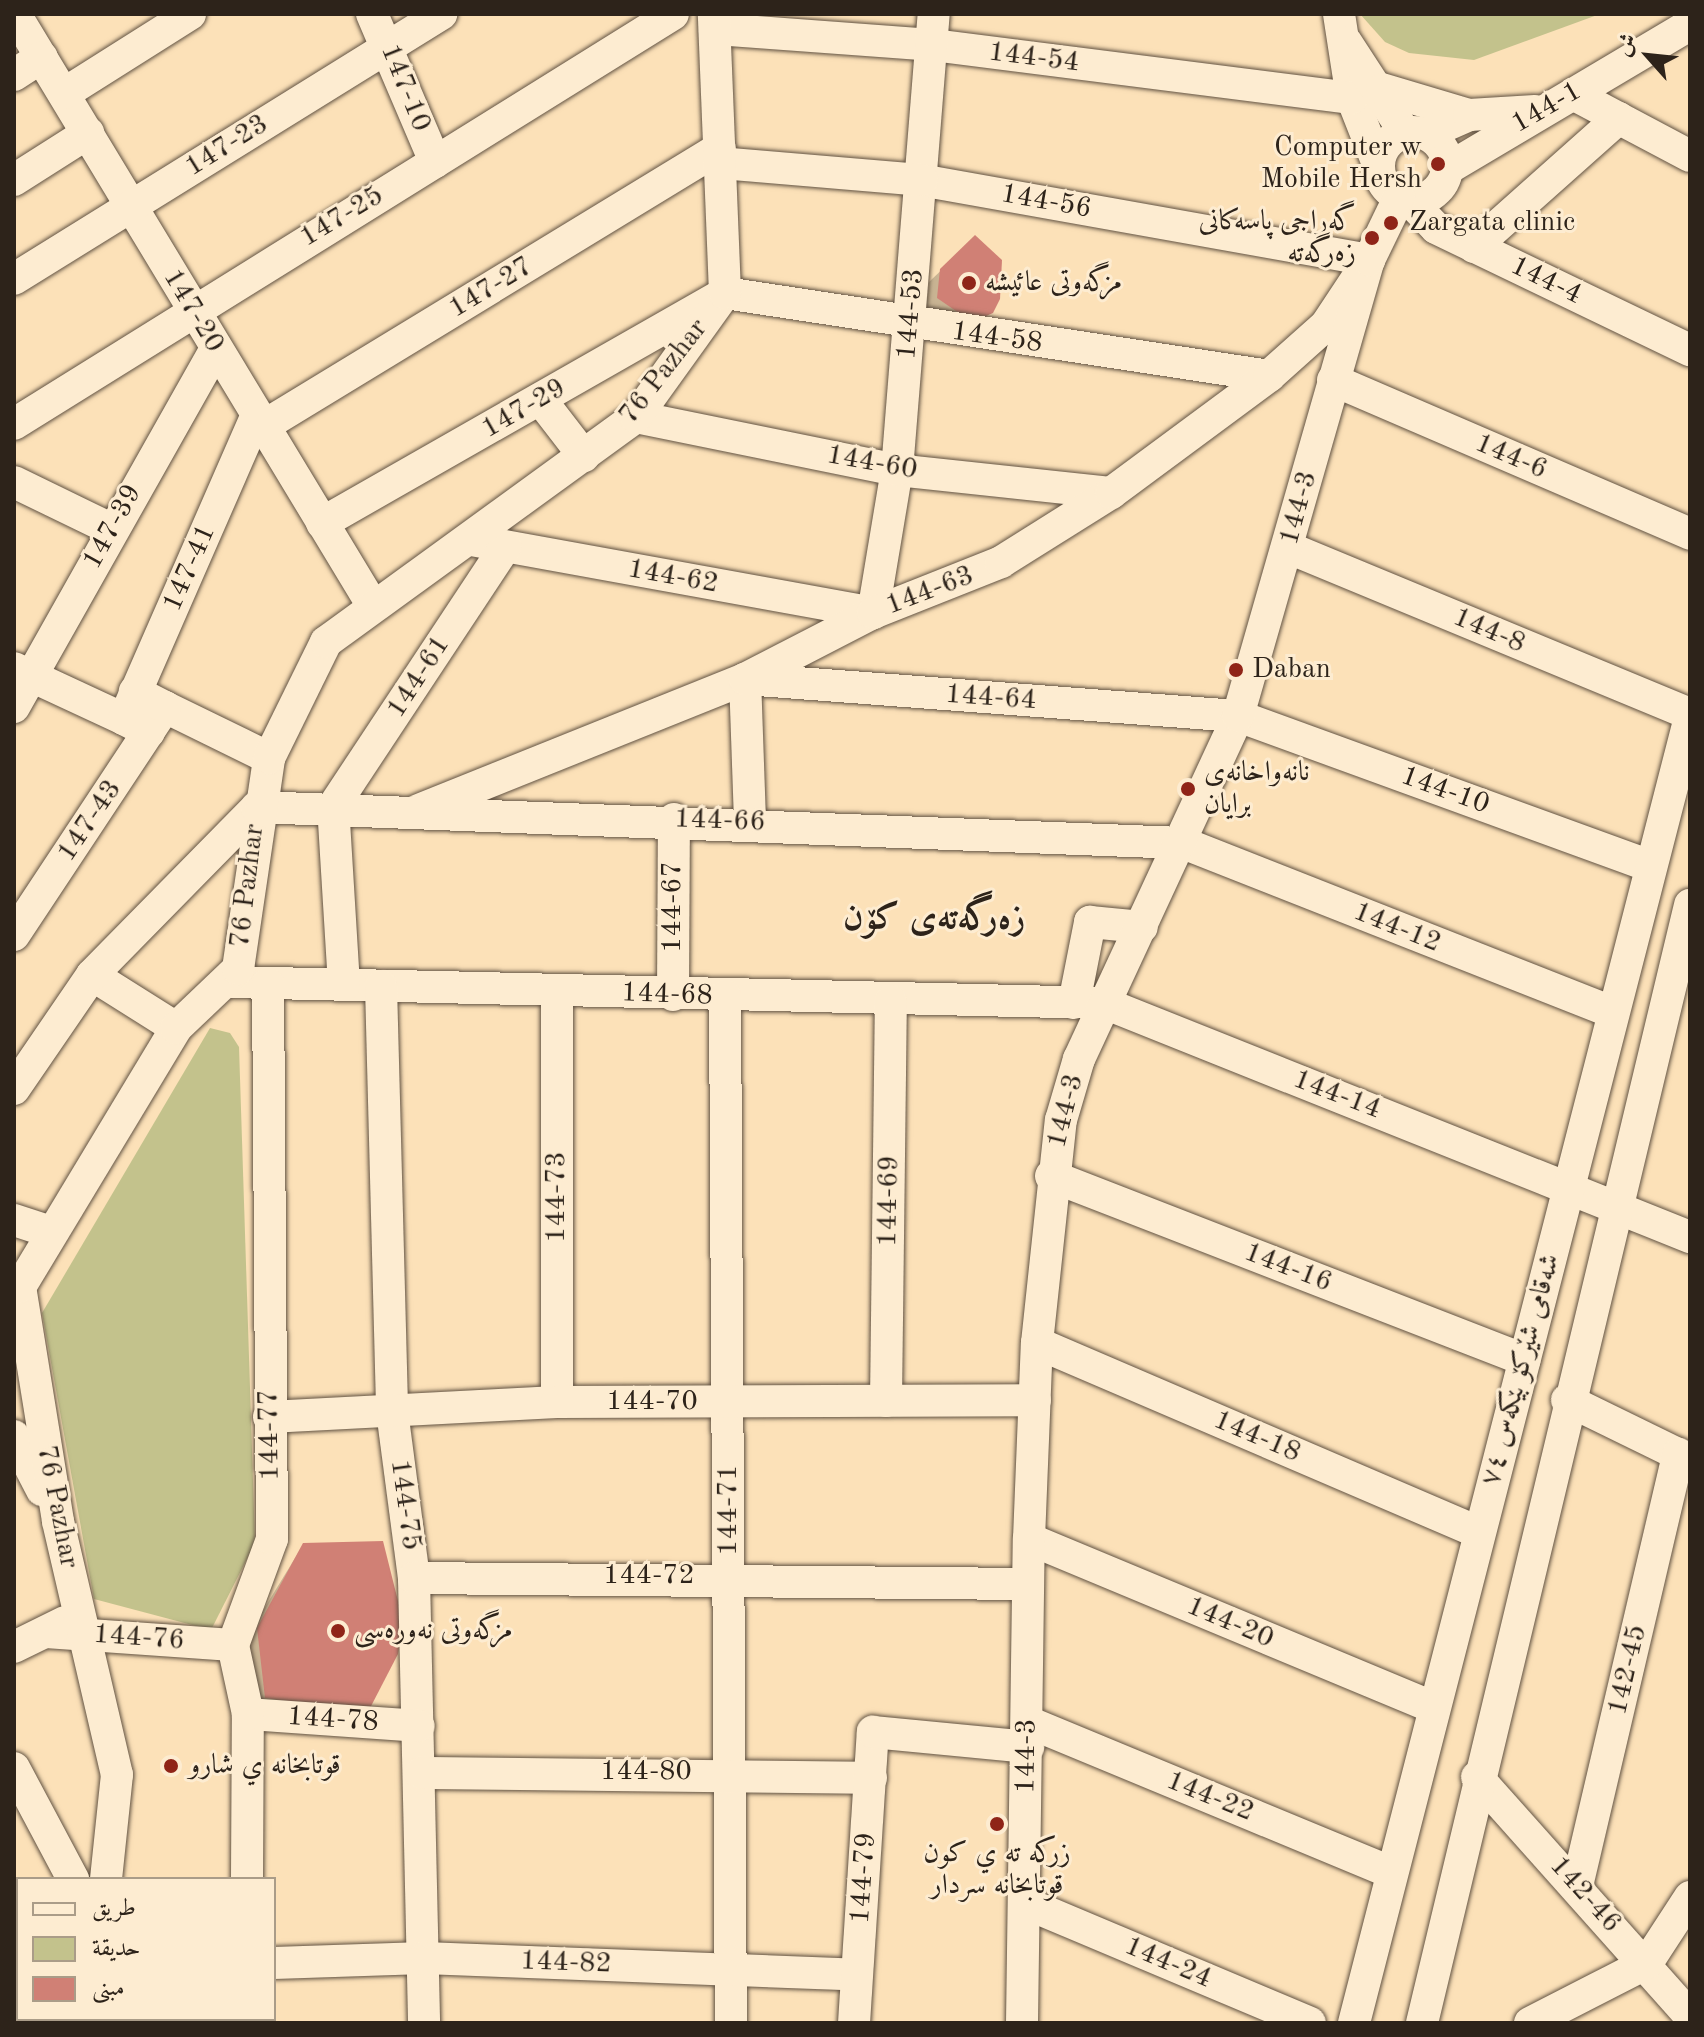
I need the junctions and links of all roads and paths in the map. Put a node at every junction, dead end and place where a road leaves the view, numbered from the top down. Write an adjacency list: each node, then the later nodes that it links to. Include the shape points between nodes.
1 (190, 14): 13 (street)
2 (372, 14): 10 (street, 147-10)
3 (441, 14): 10 (street, 147-23)
4 (673, 14): 23 (street, 147-25)
5 (23, 16): 11 (street, 147-20)
6 (715, 22): 9 (street, 144-54); 21 (street, 76 Pazhar)
7 (1690, 25): 15 (street, 144-1)
8 (1342, 28): 14 (street)
9 (933, 30): 14 (street, 144-54); 26 (street, 144-53)
10 (389, 45): 23 (street, 147-10); 28 (street, 147-23)
11 (42, 57): 12 (street); 13 (street, 147-20)
12 (14, 75)
13 (65, 93): 19 (street, 147-20)
14 (1367, 94): 17 (street, 144-54); 20 (street); 27 (street)
15 (1573, 94): 16 (street, 144-1); 18 (street)
16 (1538, 111): 17 (street); 24 (street, 144-1)
17 (1469, 115): 20 (street)
18 (1619, 118): 22 (street); 29 (street)
19 (88, 133): 25 (street); 28 (street, 147-20)
20 (1416, 133): 24 (street, via 1443,148); 27 (street, via 1387,144)
21 (720, 155): 26 (street, 144-56); 32 (street, 76 Pazhar); 41 (street, 147-27)
22 (1690, 156)
23 (435, 162): 33 (street, 147-25)
24 (1447, 169): 27 (street, 144-1, via 1431,196)
25 (14, 180)
26 (922, 180): 30 (street, 144-56); 34 (street, 144-53)
27 (1393, 187): 29 (street, 144-4, via 1436,228); 30 (street, 144-3)
28 (132, 206): 31 (street, 147-23); 33 (street, 147-20)
29 (1474, 247): 36 (street, 144-4)
30 (1371, 256): 37 (street, 144-63, via 1326,325); 38 (street, 144-3)
31 (14, 279)
32 (725, 293): 34 (street, 144-58); 39 (street, 147-29); 40 (street, 76 Pazhar)
33 (191, 308): 35 (street, 147-20); 42 (street, 147-25)
34 (911, 327): 37 (street, 144-58); 44 (street, 144-53)
35 (216, 348): 41 (street, 147-20); 48 (street, 147-39)
36 (1690, 350)
37 (1269, 376): 46 (street, 144-63)
38 (1333, 380): 49 (street, 144-6); 52 (street, 144-3)
39 (540, 399): 43 (street); 47 (street, 147-29)
40 (636, 417): 43 (street, 76 Pazhar); 44 (street, 144-60)
41 (259, 422): 47 (street, 147-20); 58 (street, 147-41)
42 (14, 424)
43 (584, 456): 50 (street, 76 Pazhar)
44 (897, 470): 46 (street, 144-60); 54 (street, 144-53)
45 (14, 483): 48 (street)
46 (1111, 493): 54 (street, 144-63, via 956,586)
47 (322, 523): 53 (street, 147-20)
48 (111, 529): 55 (street, 147-39)
49 (1690, 534)
50 (472, 540): 51 (street, 144-62); 53 (street, 76 Pazhar)
51 (505, 547): 54 (street, 144-62); 63 (street, 144-61)
52 (1289, 548): 59 (street, 144-8); 60 (street, 144-3)
53 (373, 606): 61 (street, 76 Pazhar, via 326,642)
54 (873, 613): 56 (street, 144-63)
55 (22, 672): 57 (street, 147-39); 58 (street)
56 (745, 679): 60 (street, 144-64); 64 (street, 144-63); 66 (street)
57 (14, 707)
58 (143, 713): 61 (street); 71 (street, 147-43)
59 (1690, 715): 68 (street, شەقامی شێرکۆ بێکەس ٧٤)
60 (1238, 716): 67 (street, 144-3); 68 (street, 144-10)
61 (269, 758): 62 (street, 76 Pazhar)
62 (257, 807): 63 (street, 144-66); 73 (street); 74 (street, 76 Pazhar, via 242,950)
63 (333, 807): 64 (street, 144-66); 76 (street)
64 (419, 810): 65 (street, 144-66)
65 (674, 819): 66 (street, 144-66); 79 (street, 144-67)
66 (750, 821): 67 (street, 144-66)
67 (1183, 843): 70 (street, 144-3); 83 (street, 144-12)
68 (1651, 866): 83 (street, شەقامی شێرکۆ بێکەس ٧٤)
69 (1690, 905): 72 (street, شەقامی شێرکۆ بێکەس ٧٤)
70 (1142, 927): 82 (street, 144-3); 82 (street, via 1090,922)
71 (14, 935)
72 (1684, 952): 88 (street, شەقامی شێرکۆ بێکەس ٧٤)
73 (92, 975): 84 (street); 85 (street)
74 (230, 982): 75 (street, 144-68); 84 (street, 76 Pazhar)
75 (268, 983): 76 (street, 144-68); 100 (street, 144-77)
76 (344, 985): 77 (street, 144-68)
77 (381, 986): 78 (street, 144-68); 99 (street, 144-75)
78 (557, 991): 79 (street, 144-68); 97 (street, 144-73)
79 (673, 995): 80 (street, 144-68)
80 (725, 996): 81 (street, 144-68); 98 (street, 144-71)
81 (891, 1001): 82 (street, 144-68); 96 (street, 144-69)
82 (1089, 1003): 86 (street, 144-3); 87 (street, 144-14)
83 (1612, 1012): 87 (street, شەقامی شێرکۆ بێکەس ٧٤)
84 (176, 1028): 90 (street, 76 Pazhar)
85 (14, 1089)
86 (1051, 1176): 92 (street, 144-3); 93 (street, 144-16)
87 (1571, 1186): 88 (street, 144-14); 93 (street, شەقامی شێرکۆ بێکەس ٧٤)
88 (1621, 1206): 91 (street, 144-14); 95 (street, شەقامی شێرکۆ بێکەس ٧٤)
89 (14, 1220): 90 (street)
90 (50, 1232): 103 (street, 76 Pazhar, via 23,1277 19,1314)
91 (1690, 1237)
92 (1037, 1343): 94 (street, 144-3); 104 (street, 144-18)
93 (1525, 1360): 104 (street, شەقامی شێرکۆ بێکەس ٧٤)
94 (1035, 1400): 96 (street, 144-70); 105 (street, 144-3)
95 (1567, 1400): 102 (street); 120 (street, شەقامی شێرکۆ بێکەس ٧٤)
96 (886, 1401): 98 (street, 144-70)
97 (557, 1402): 98 (street, 144-70); 99 (street, 144-70)
98 (728, 1402): 106 (street, 144-71)
99 (392, 1411): 100 (street, 144-70); 107 (street, 144-75)
100 (269, 1417): 110 (street, 144-77, via 272,1539)
101 (14, 1436): 103 (street)
102 (1684, 1457): 126 (street, 142-45)
103 (58, 1521): 109 (street, 76 Pazhar)
104 (1477, 1532): 112 (street, شەقامی شێرکۆ بێکەس ٧٤)
105 (1029, 1539): 108 (street, 144-3); 112 (street, 144-20)
106 (729, 1576): 107 (street, 144-72); 108 (street, 144-72); 118 (street, 144-71)
107 (414, 1578): 114 (street, 144-75)
108 (1027, 1584): 116 (street, 144-3)
109 (81, 1625): 110 (street, 144-76); 111 (street, via 46,1632); 124 (street, 76 Pazhar, via 117,1775)
110 (233, 1645): 113 (street)
111 (14, 1647)
112 (1432, 1707): 122 (street, شەقامی شێرکۆ بێکەس ٧٤)
113 (248, 1714): 114 (street, 144-78); 125 (street)
114 (419, 1726): 119 (street, 144-75)
115 (873, 1732): 116 (street, 144-22); 121 (street, 144-79)
116 (1028, 1734): 122 (street, 144-22); 128 (street, 144-3)
117 (14, 1769): 123 (street)
118 (730, 1772): 119 (street, 144-80); 121 (street, 144-80); 132 (street, 144-71)
119 (421, 1773): 129 (street, 144-75)
120 (1477, 1777): 126 (street, 142-46); 141 (street, شەقامی شێرکۆ بێکەس ٧٤)
121 (871, 1778): 133 (street, 144-79)
122 (1391, 1872): 140 (street, شەقامی شێرکۆ بێکەس ٧٤)
123 (72, 1877)
124 (106, 1877)
125 (247, 1877)
126 (1577, 1886): 131 (street, 142-46)
127 (1690, 1897): 131 (street)
128 (1025, 1903): 138 (street, 144-3); 139 (street, 144-24)
129 (424, 1958): 130 (street, 144-82); 132 (street, 144-82); 135 (street, 144-75)
130 (276, 1963)
131 (1647, 1963): 134 (street, 142-46); 142 (street)
132 (731, 1970): 133 (street, 144-82); 136 (street, 144-71)
133 (857, 1975): 137 (street, 144-79)
134 (1690, 2016)
135 (424, 2023)
136 (731, 2023)
137 (854, 2023)
138 (1022, 2023)
139 (1310, 2023)
140 (1354, 2023)
141 (1422, 2023)
142 (1530, 2023)

